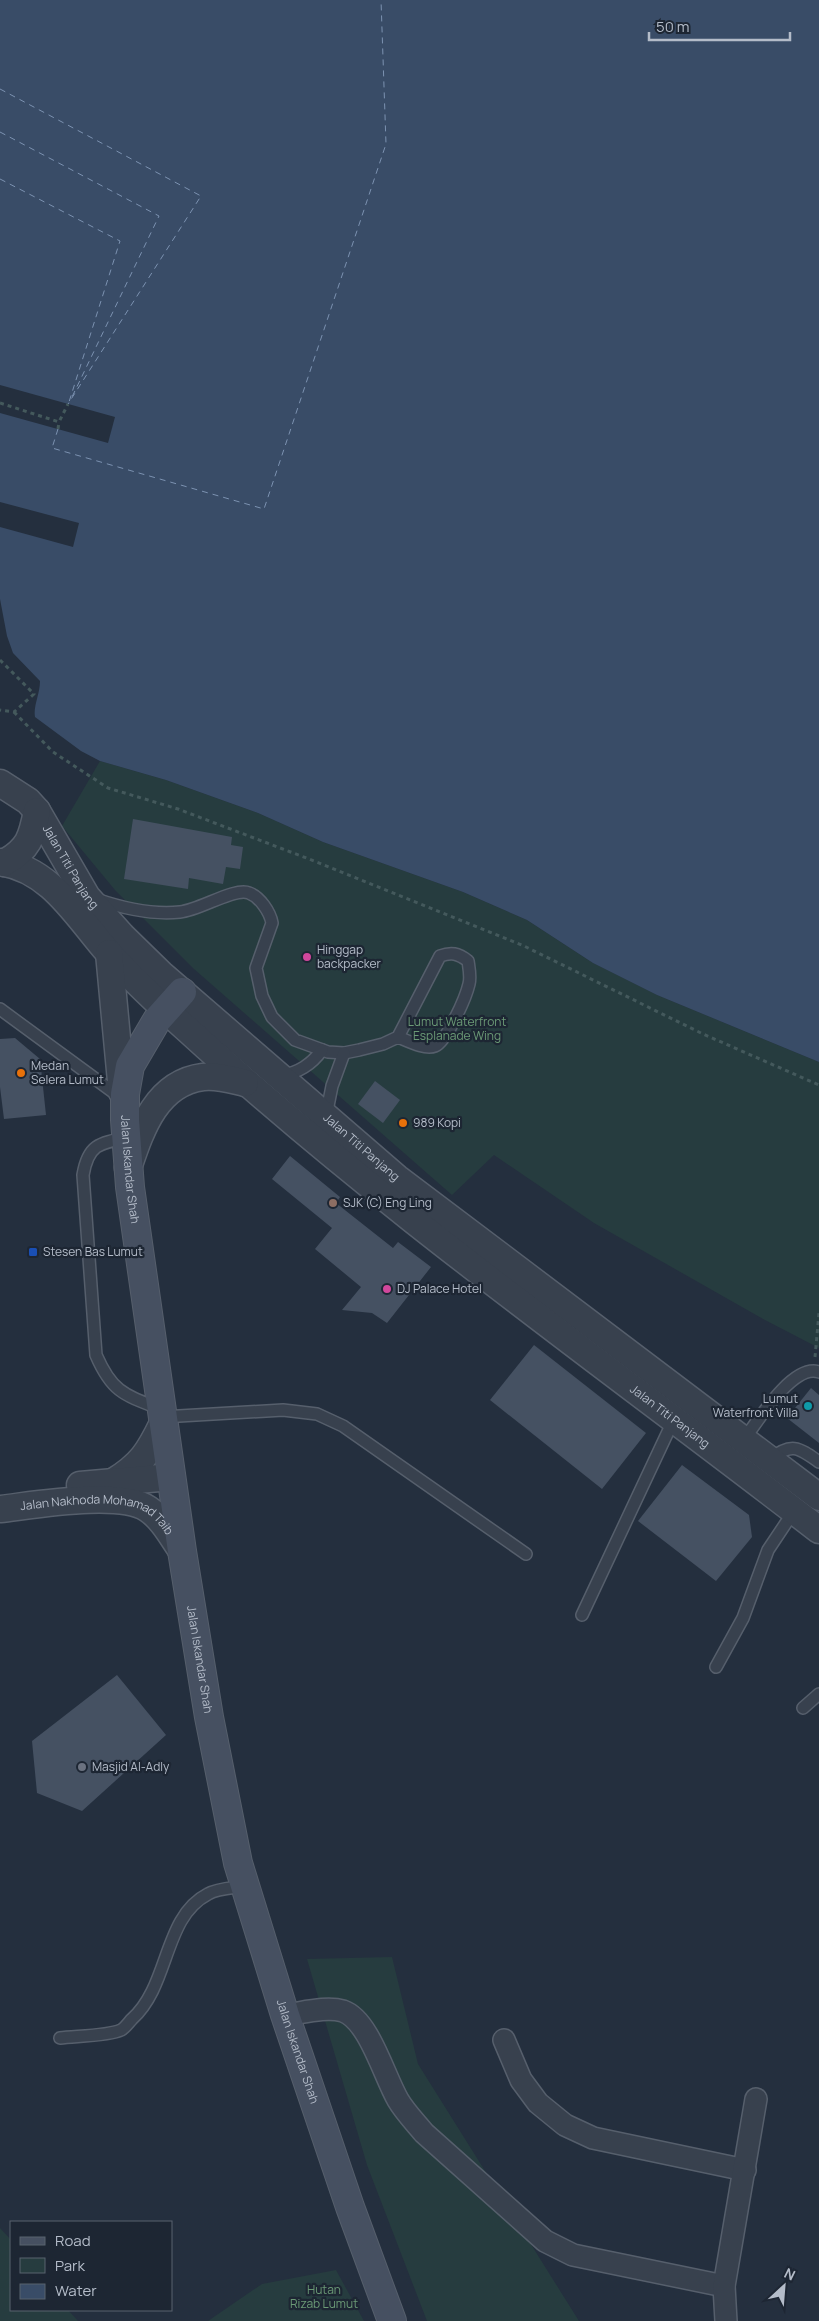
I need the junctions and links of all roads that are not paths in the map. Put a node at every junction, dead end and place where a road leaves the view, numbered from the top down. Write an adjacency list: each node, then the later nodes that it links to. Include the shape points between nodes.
1 (0, 783): 2 (street, Jalan Titi Panjang, via 28,801)
2 (36, 811): 3 (street, via 29,842 16,856); 4 (street, Jalan Titi Panjang)
3 (2, 863): 4 (street, via 23,868)
4 (79, 902): 5 (street, Jalan Titi Panjang); 6 (street, Jalan Titi Panjang, via 122,936); 9 (lane, via 178,913 196,910 229,893 249,893 265,907 272,923 256,968 262,996 272,1016 295,1040)
5 (109, 953): 6 (street, Jalan Titi Panjang); 14 (street)
6 (174, 1001): 11 (street, Jalan Titi Panjang); 12 (street, Jalan Titi Panjang); 14 (main road, Jalan Iskandar Shah, via 143,1041 130,1066)
7 (0, 1008): 14 (lane)
8 (398, 1037): 8 (lane, via 440,956 450,952 468,961 469,984 442,1042 434,1047 425,1046); 10 (lane)
9 (322, 1050): 10 (lane); 11 (lane, via 305,1067)
10 (344, 1053): 13 (lane, via 332,1086)
11 (279, 1076): 13 (street, Jalan Titi Panjang)
12 (246, 1083): 15 (street, via 202,1077 173,1089 144,1123); 17 (street, Jalan Titi Panjang, via 381,1194)
13 (326, 1117): 17 (street, Jalan Titi Panjang)
14 (125, 1119): 15 (main road, Jalan Iskandar Shah); 18 (lane, via 93,1148 86,1159 83,1175 96,1355 104,1374 116,1389)
15 (128, 1168): 18 (main road, Jalan Iskandar Shah)
16 (817, 1371): 19 (lane, via 802,1373 790,1380)
17 (681, 1410): 19 (street, Jalan Titi Panjang); 27 (street, Jalan Titi Panjang); 31 (lane)
18 (162, 1416): 22 (main road, Jalan Iskandar Shah); 23 (street, via 144,1458 131,1471); 30 (lane, via 283,1410 317,1414 343,1426)
19 (743, 1441): 20 (street, Jalan Titi Panjang)
20 (770, 1460): 21 (lane, via 781,1450 789,1448 801,1450); 25 (street, Jalan Titi Panjang)
21 (819, 1462)
22 (170, 1476): 23 (street, Jalan Nakhoda Mohamad Taib); 29 (main road, Jalan Iskandar Shah)
23 (112, 1482): 24 (street, Jalan Nakhoda Mohamad Taib)
24 (0, 1493)
25 (819, 1497)
26 (0, 1509): 29 (street, Jalan Nakhoda Mohamad Taib, via 92,1500 140,1504 158,1517)
27 (794, 1511): 28 (street, Jalan Titi Panjang); 32 (lane, via 768,1550 743,1618)
28 (819, 1530)
29 (182, 1551): 35 (main road, Jalan Iskandar Shah, via 210,1726)
30 (526, 1554)
31 (582, 1615)
32 (716, 1667)
33 (819, 1694): 34 (lane)
34 (804, 1708)
35 (245, 1886): 36 (main road, Jalan Iskandar Shah); 37 (lane, via 208,1893 193,1904 177,1925 158,1984 139,2013 120,2030)
36 (286, 2015): 41 (street, via 342,2010 356,2018 409,2116 545,2241 573,2255); 42 (main road, Jalan Iskandar Shah)
37 (60, 2038)
38 (504, 2040): 40 (street, via 520,2080 538,2103 566,2126 592,2138)
39 (756, 2099): 40 (street)
40 (744, 2170): 41 (street)
41 (724, 2286): 43 (street)
42 (392, 2321)
43 (726, 2321)

